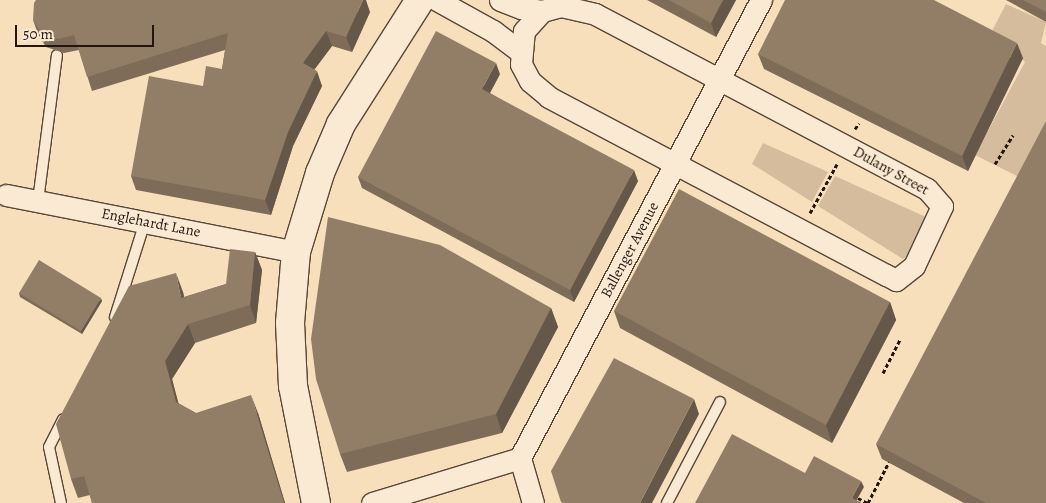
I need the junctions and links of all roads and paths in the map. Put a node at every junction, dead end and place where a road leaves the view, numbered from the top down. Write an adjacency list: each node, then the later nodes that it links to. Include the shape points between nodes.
1 (420, 0): 18 (street, via 341,124 317,182)
2 (437, 0): 6 (street, via 493,31)
3 (500, 0): 5 (street, Dulany Street)
4 (762, 0): 8 (street, Ballenger Avenue)
5 (542, 11): 6 (street, via 524,31); 8 (street, Dulany Street, via 561,6 595,14)
6 (521, 52): 12 (street, Dulany Street, via 530,81 549,97)
7 (57, 55): 15 (lane)
8 (719, 80): 11 (street, Dulany Street); 12 (street, Ballenger Avenue)
9 (859, 122): 11 (path)
10 (1013, 135): 13 (path)
11 (846, 146): 17 (path); 17 (street, Dulany Street, via 927,189 942,206 914,266 896,280)
12 (674, 164): 17 (street, Dulany Street); 25 (street, Ballenger Avenue)
13 (995, 164)
14 (6, 195): 15 (street, Englehardt Lane)
15 (38, 201): 16 (street, Englehardt Lane)
16 (145, 222): 18 (street, Englehardt Lane); 19 (lane)
17 (801, 231)
18 (296, 252): 28 (street, via 290,323 293,386)
19 (108, 332)
20 (900, 339): 21 (path)
21 (883, 373)
22 (720, 402): 31 (lane)
23 (67, 412): 27 (lane, via 49,447)
24 (895, 451): 26 (path, via 868,503)
25 (520, 458): 29 (street); 30 (street)
26 (858, 498)
27 (61, 503)
28 (316, 503)
29 (372, 503)
30 (533, 503)
31 (667, 503)

